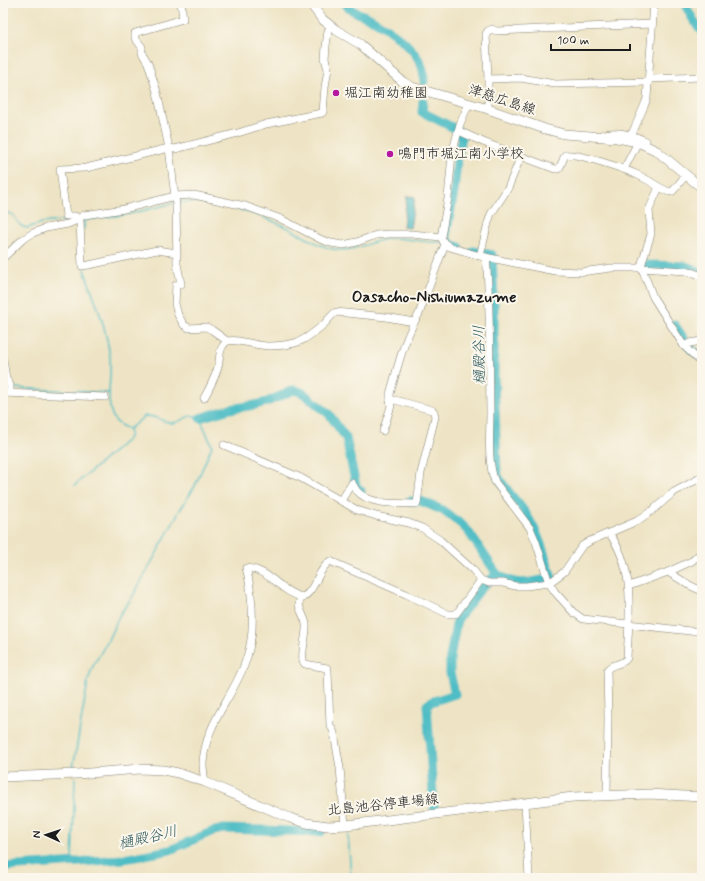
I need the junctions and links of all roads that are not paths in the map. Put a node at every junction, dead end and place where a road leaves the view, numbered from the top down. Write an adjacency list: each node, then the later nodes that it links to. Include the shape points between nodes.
1 (181, 3): 15 (street, via 183,19 135,33 157,92)
2 (654, 3): 4 (street)
3 (308, 4): 5 (main road, 津慈広島線)
4 (652, 24): 7 (street, via 496,31 492,29 486,34); 8 (street)
5 (331, 26): 9 (main road, 津慈広島線, via 360,44 403,82 412,87); 15 (street, via 326,46 328,69 322,113 272,122 238,133 174,149)
6 (702, 77): 8 (street)
7 (488, 79): 8 (street, via 521,78 555,84); 10 (street)
8 (648, 80): 12 (street, via 645,104)
9 (469, 103): 10 (main road, 津慈広島線); 11 (street)
10 (488, 109): 13 (main road, 津慈広島線, via 564,134)
11 (459, 132): 17 (street); 24 (street, via 452,154)
12 (633, 133): 13 (street, via 606,133); 16 (street, via 653,145)
13 (599, 136): 14 (main road, 津慈広島線)
14 (638, 142): 16 (main road, 津慈広島線); 18 (street)
15 (169, 148): 22 (street); 23 (street, via 86,168 60,169 66,216)
16 (657, 151): 19 (main road, 津慈広島線)
17 (521, 156): 18 (street, via 558,169 568,154); 26 (street, via 508,188 491,214 488,223)
18 (624, 169): 20 (street)
19 (686, 175): 20 (street, via 673,191 669,192); 21 (main road, 津慈広島線)
20 (659, 187): 28 (street, via 649,210 651,234 641,266)
21 (702, 188)
22 (176, 200): 23 (street, via 95,212); 24 (street, via 194,195 245,206 281,219 320,240 343,245 376,235 389,234 412,234); 25 (street)
23 (78, 219): 25 (street, via 82,266 157,250); 27 (street, via 33,233)
24 (443, 241): 26 (street, via 450,247); 30 (street, via 419,314)
25 (177, 253): 31 (street, via 181,284 176,285 175,304 178,315 189,328 206,327)
26 (487, 257): 28 (street, via 568,272); 47 (street, via 490,442 493,475 495,482 530,528)
27 (3, 258)
28 (645, 268): 29 (street, via 685,271); 33 (street, via 653,297)
29 (702, 276)
30 (414, 322): 31 (street, via 336,312 307,339 300,342 257,346 238,340); 39 (street, via 402,352)
31 (226, 341): 38 (street, via 221,349 218,369)
32 (702, 341): 33 (street)
33 (687, 345): 35 (street)
34 (3, 359): 36 (street)
35 (702, 363)
36 (9, 390): 37 (street)
37 (105, 397)
38 (204, 398)
39 (390, 400): 40 (street, via 391,406); 43 (street, via 434,412 417,504 376,501 357,491 352,483)
40 (383, 431)
41 (224, 445): 43 (street, via 301,478)
42 (702, 477): 44 (street, via 674,492 637,521)
43 (341, 501): 48 (street, via 357,510 422,528 440,540)
44 (609, 533): 47 (street, via 582,546 564,572); 49 (street, via 623,558)
45 (702, 552): 46 (street, via 692,561)
46 (668, 572): 49 (street); 50 (street)
47 (548, 580): 48 (street, via 526,586); 52 (street, via 555,592 583,619)
48 (485, 582): 51 (street, via 453,615 330,561 325,564 309,592)
49 (629, 586): 52 (street)
50 (702, 591)
51 (303, 597): 55 (street, via 296,596 270,576 246,568 251,588 251,642 244,664 213,725 204,753); 59 (street, via 299,603 306,625 303,661 305,664 327,668 328,671 330,726 334,733 340,768)
52 (629, 624): 53 (street); 56 (street, via 627,658 607,670)
53 (702, 630)
54 (3, 777): 55 (main road, 北島池谷停車場線, via 140,769 178,773)
55 (205, 782): 59 (main road, 北島池谷停車場線, via 306,823)
56 (607, 795): 57 (main road, 北島池谷停車場線); 58 (main road, 北島池谷停車場線)
57 (702, 797)
58 (526, 803): 59 (main road, 北島池谷停車場線); 60 (street)
59 (345, 825)
60 (528, 878)

